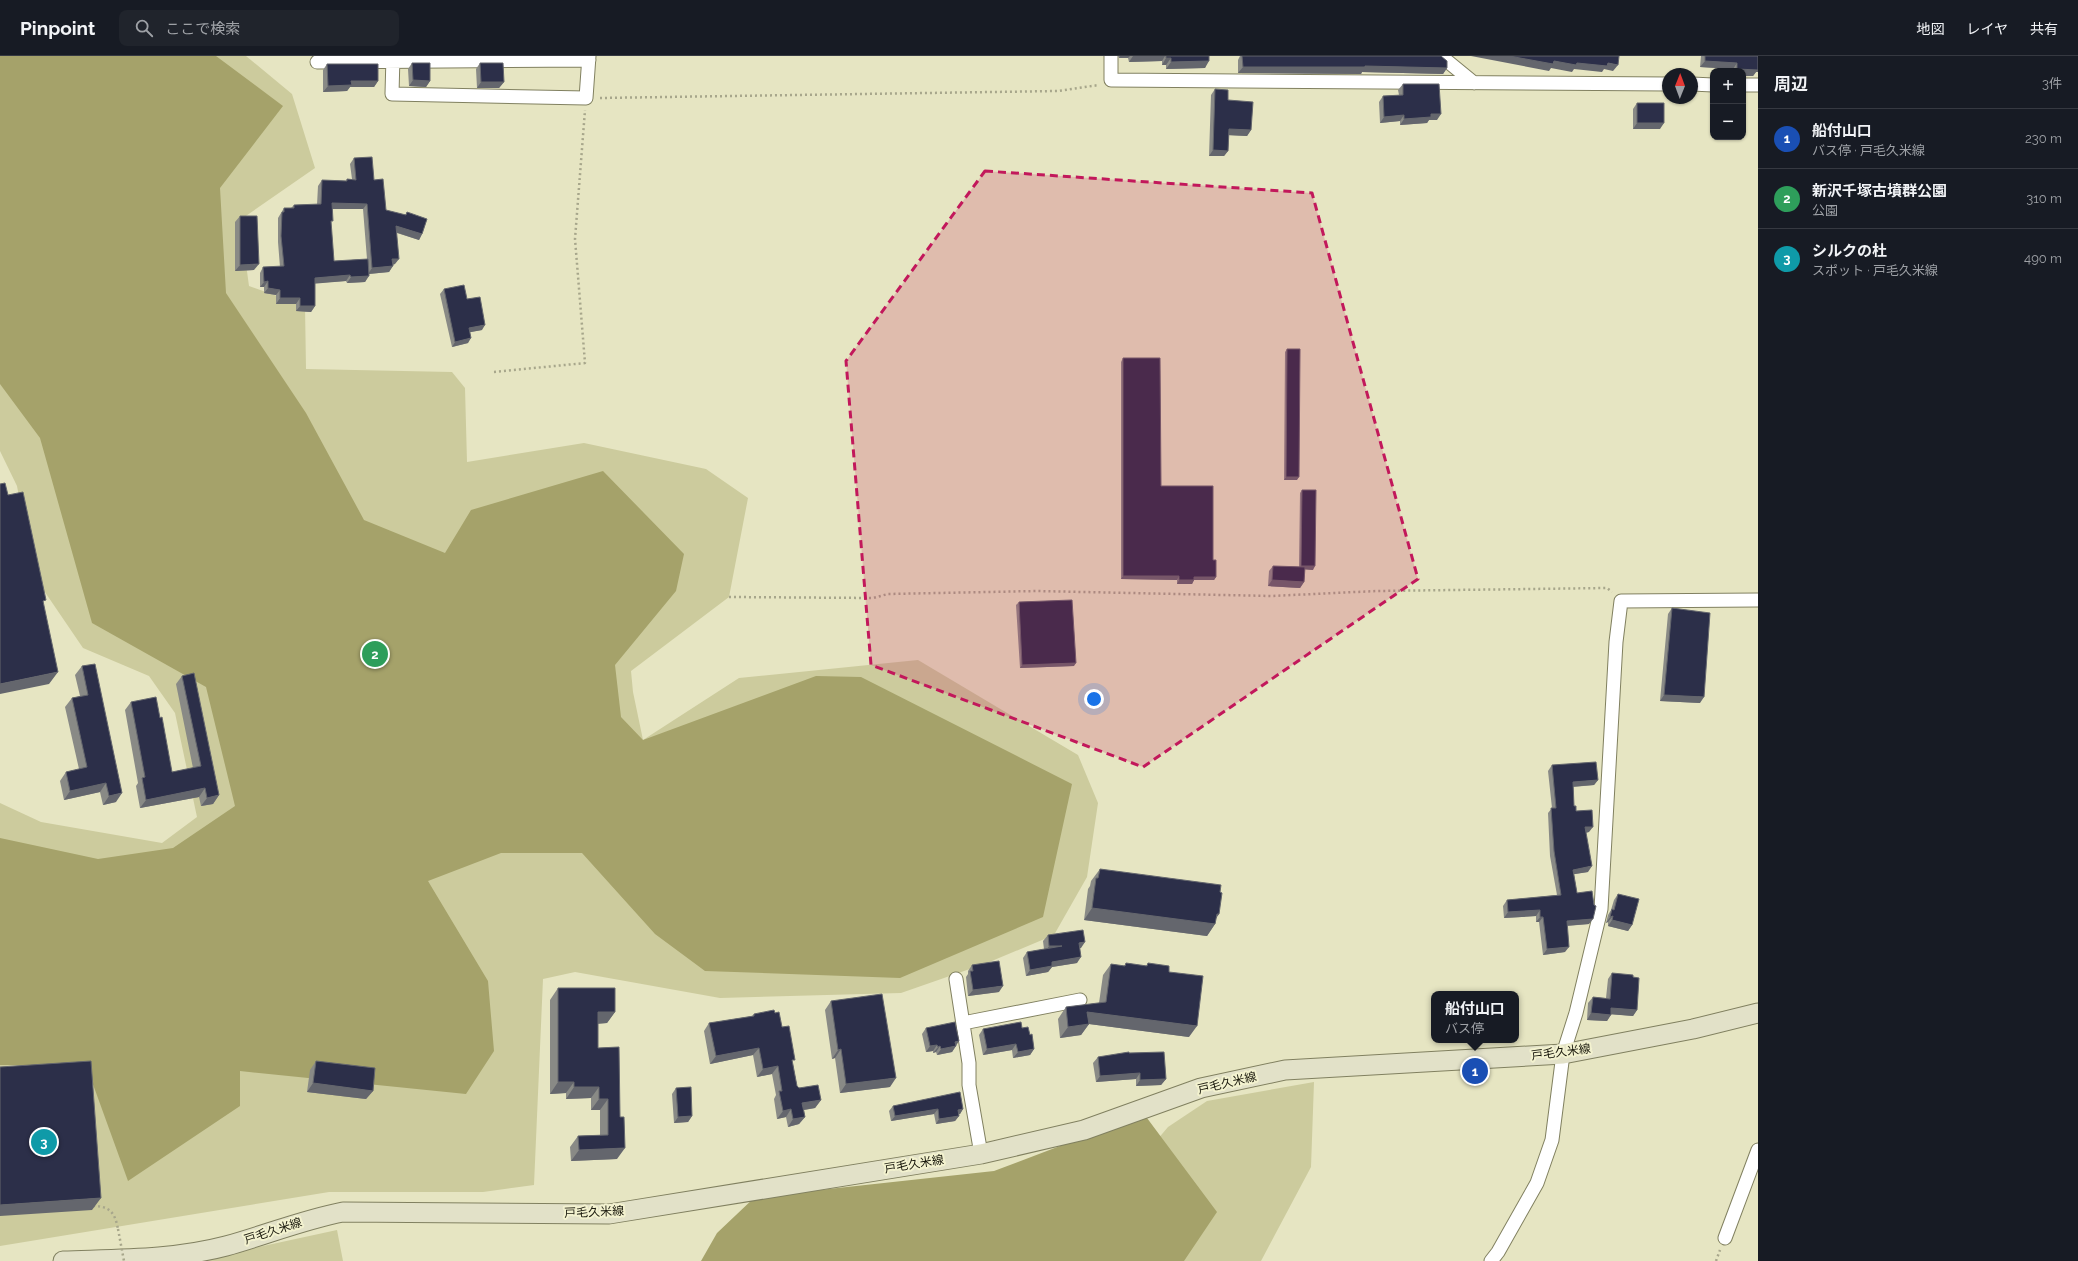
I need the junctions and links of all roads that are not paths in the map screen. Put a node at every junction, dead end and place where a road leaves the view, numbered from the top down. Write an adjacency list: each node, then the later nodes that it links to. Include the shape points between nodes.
1 (1111, 56): 6 (street, via 1111,80)
2 (1441, 56): 6 (street)
3 (393, 58): 4 (street); 4 (street, via 392,94 586,98); 5 (street)
4 (589, 58)
5 (317, 62)
6 (1474, 83): 7 (street)
7 (1662, 84)
8 (1698, 84): 9 (street)
9 (1710, 85)
10 (1746, 85): 11 (street)
11 (1758, 85)
12 (1758, 600): 17 (street, via 1621,601 1616,642 1601,909 1576,1013)
13 (956, 979): 16 (street)
14 (1080, 1000): 16 (street)
15 (1758, 1013): 17 (main road, 戸毛久米線, via 1692,1029)
16 (963, 1023): 19 (street, via 969,1063 969,1085)
17 (1563, 1054): 19 (main road, 戸毛久米線, via 1285,1070 1201,1088 1084,1130); 21 (street, via 1552,1140 1537,1183)
18 (1758, 1150): 20 (street)
19 (981, 1154): 22 (main road, 戸毛久米線, via 609,1214 342,1212 314,1218 226,1246 168,1257)
20 (1725, 1238)
21 (1494, 1258)
22 (63, 1261)

